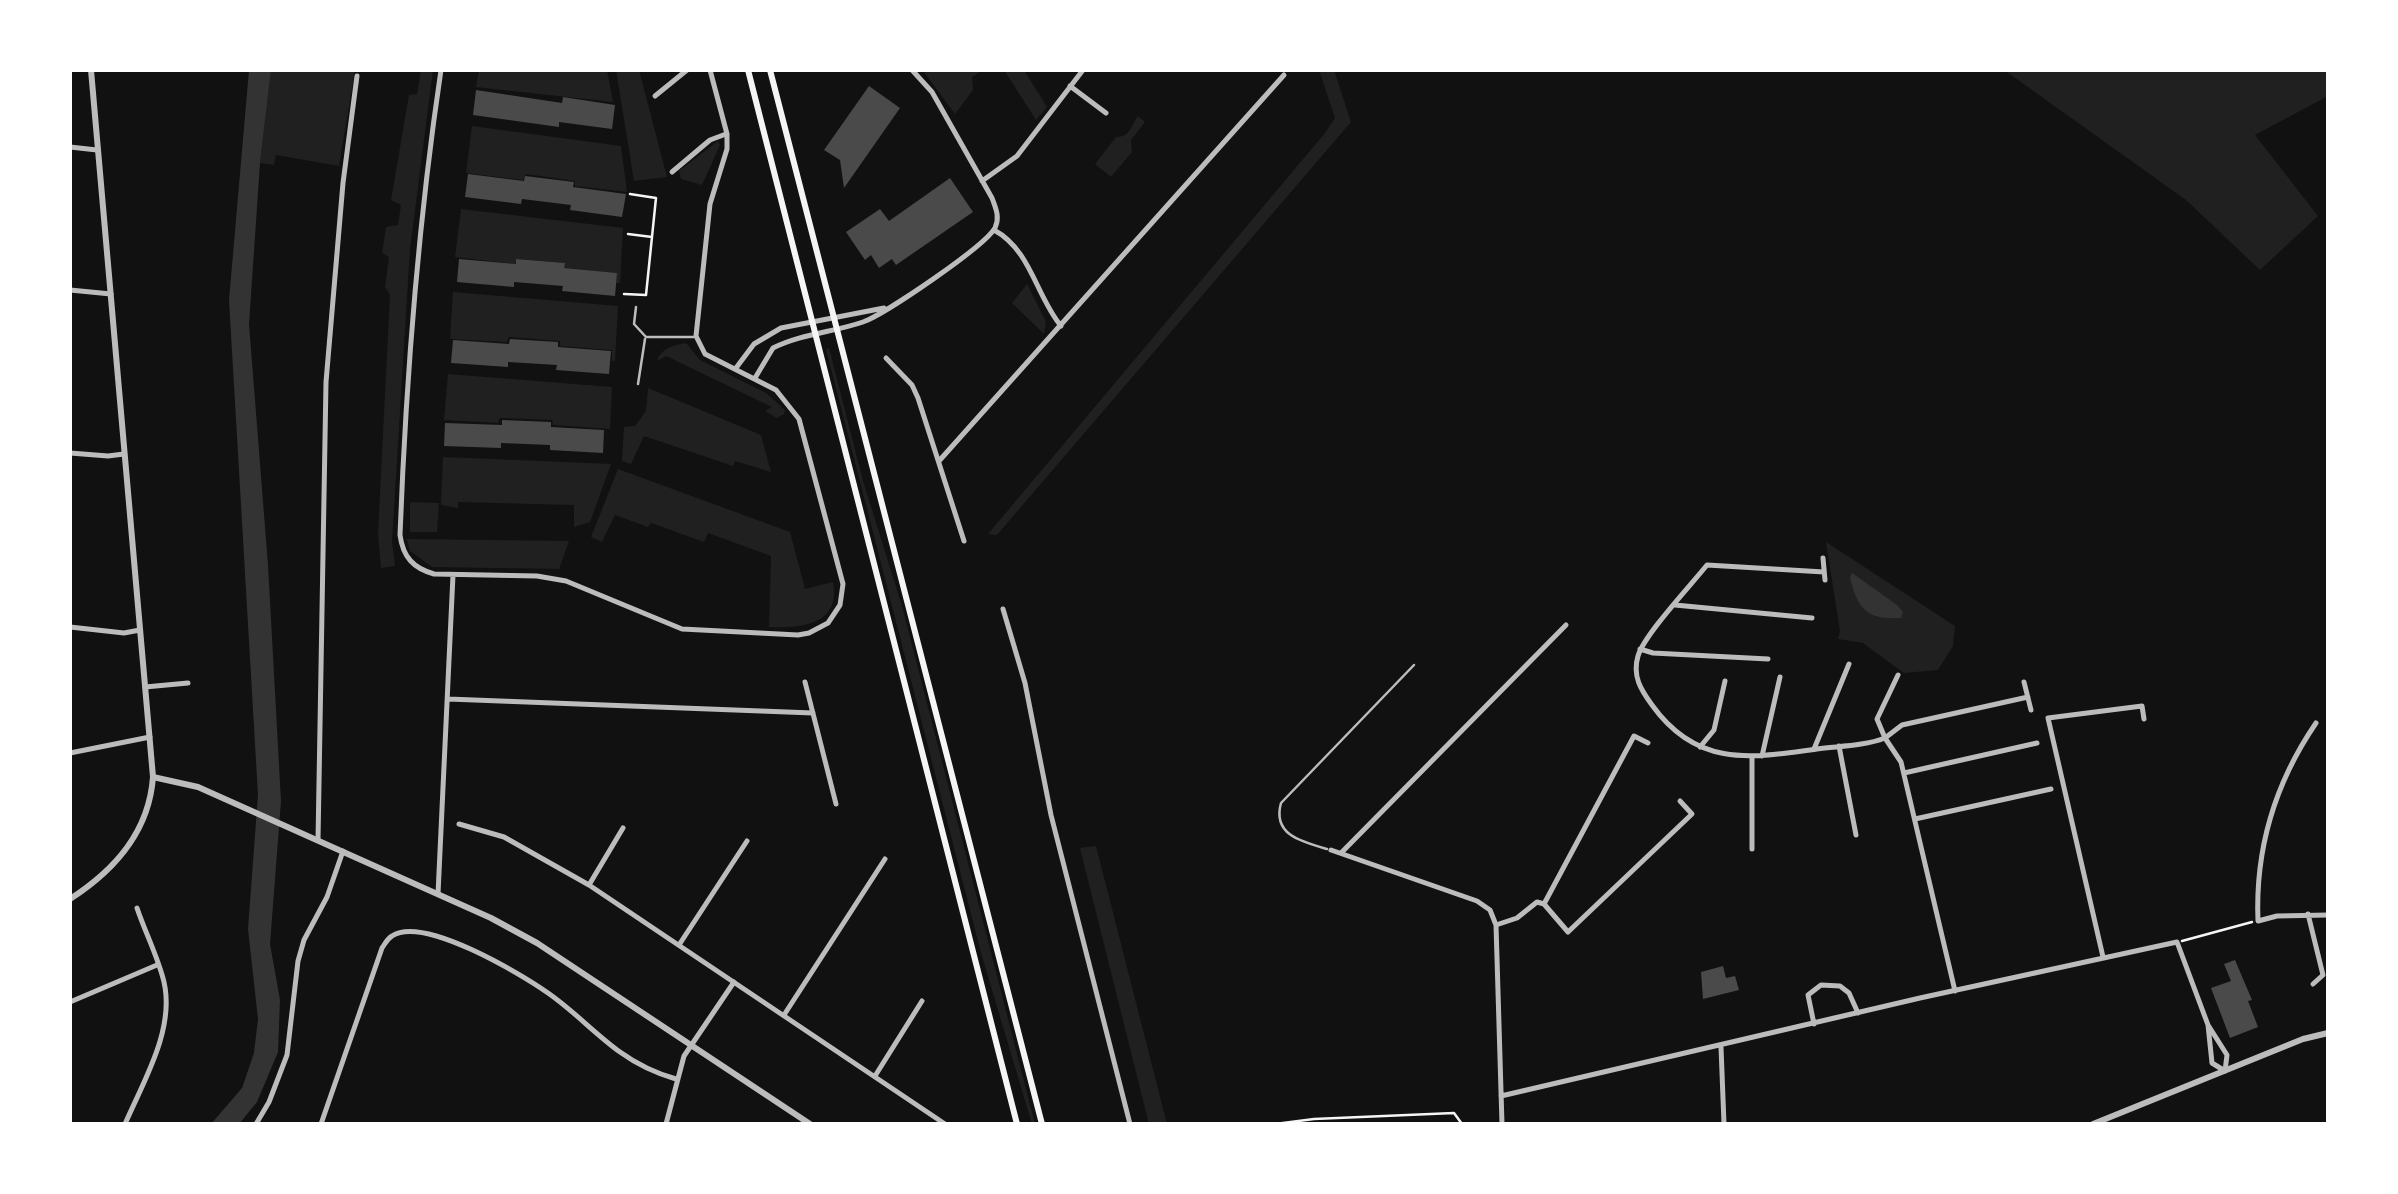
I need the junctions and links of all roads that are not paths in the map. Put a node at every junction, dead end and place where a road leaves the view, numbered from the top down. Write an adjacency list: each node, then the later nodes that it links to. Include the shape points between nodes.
1 (91, 70): 16 (street)
2 (441, 70): 40 (street, via 414,292 400,538 422,570)
3 (687, 70): 12 (street)
4 (710, 70): 14 (street)
5 (748, 70): 25 (main road)
6 (770, 70): 24 (main road)
7 (912, 70): 18 (street, via 932,92)
8 (1082, 70): 11 (street)
9 (1284, 75): 26 (street)
10 (357, 76): 83 (street, via 326,382)
11 (1070, 86): 13 (street); 18 (street, via 1017,156)
12 (655, 96)
13 (1106, 112)
14 (727, 134): 17 (street); 29 (street, via 710,204)
15 (70, 147): 16 (street)
16 (98, 150): 21 (street)
17 (672, 172)
18 (982, 181): 19 (street, via 997,212)
19 (994, 230): 23 (street); 26 (street, via 1019,251)
20 (70, 290): 21 (street)
21 (111, 294): 36 (street)
22 (636, 307): 30 (lane, via 634,324)
23 (884, 308): 24 (street); 27 (street)
24 (834, 316): 25 (street); 27 (main road)
25 (812, 322): 28 (main road); 32 (street, via 768,334)
26 (1062, 326): 37 (street)
27 (837, 330): 28 (street); 124 (main road)
28 (816, 335): 33 (street, via 774,348); 123 (main road)
29 (696, 336): 30 (lane); 32 (street, via 705,354)
30 (646, 337): 34 (lane)
31 (886, 358): 37 (street, via 912,385)
32 (736, 368): 33 (street)
33 (755, 378): 40 (street, via 776,390 799,419 843,584 835,614 819,629 798,635 682,629 566,580)
34 (638, 384)
35 (70, 453): 36 (street)
36 (124, 454): 46 (street)
37 (938, 460): 38 (street)
38 (964, 541)
39 (1824, 558): 41 (street, via 1825,576 1707,565)
40 (454, 575): 59 (street)
41 (1675, 605): 43 (street); 47 (street)
42 (1003, 609): 125 (street)
43 (1812, 618)
44 (1566, 625): 88 (street)
45 (70, 628): 46 (street)
46 (140, 630): 57 (street)
47 (1640, 650): 48 (street); 69 (street, via 1640,688 1658,713)
48 (1768, 659)
49 (1850, 664): 70 (street)
50 (1414, 665): 86 (lane, via 1282,802 1279,818 1288,834)
51 (1898, 675): 65 (street, via 1878,720)
52 (1780, 677): 72 (street)
53 (1725, 680): 69 (street, via 1714,730)
54 (805, 682): 61 (street)
55 (2024, 682): 58 (street)
56 (188, 683): 57 (street)
57 (145, 687): 64 (street)
58 (2028, 696): 60 (street); 65 (street, via 1902,725)
59 (448, 699): 61 (street); 91 (street)
60 (2031, 710)
61 (813, 713): 78 (street)
62 (2144, 719): 99 (street, via 2142,706 2048,718)
63 (2316, 723): 95 (street, via 2289,766 2266,826 2257,897 2258,920)
64 (150, 737): 71 (street); 75 (street)
65 (1885, 738): 68 (street); 74 (street)
66 (1648, 743): 93 (street, via 1634,736)
67 (2037, 743): 74 (street)
68 (1839, 746): 70 (street); 82 (street)
69 (1700, 747): 73 (street)
70 (1814, 750): 72 (street)
71 (70, 753)
72 (1762, 756): 73 (street)
73 (1752, 758): 85 (street)
74 (1904, 773): 79 (street)
75 (154, 777): 83 (street, via 198,788); 92 (street, via 130,844)
76 (2050, 789): 79 (street)
77 (1680, 802): 93 (street, via 1692,814 1568,932)
78 (836, 804)
79 (1915, 819): 103 (street)
80 (459, 824): 90 (street, via 504,838)
81 (623, 828): 90 (street)
82 (1856, 835)
83 (318, 840): 87 (street)
84 (747, 841): 98 (street)
85 (1752, 849)
86 (1331, 850): 88 (street)
87 (343, 851): 91 (street); 118 (street, via 304,940 288,1055)
88 (1341, 853): 97 (street, via 1477,901)
89 (885, 860): 107 (street)
90 (589, 885): 98 (street)
91 (438, 894): 111 (street, via 548,949)
92 (70, 899)
93 (1544, 904): 97 (street)
94 (137, 908): 100 (street)
95 (2308, 914): 96 (street); 102 (street, via 2322,975)
96 (2328, 915)
97 (1496, 925): 116 (street)
98 (679, 945): 101 (street)
99 (2103, 957): 103 (street); 109 (street, via 2177,942)
100 (157, 965): 104 (street); 117 (street, via 164,984 158,1046)
101 (734, 982): 107 (street); 111 (street)
102 (2313, 984)
103 (1955, 991): 106 (street)
104 (70, 1002)
105 (922, 1002): 114 (street)
106 (1858, 1013): 108 (street); 108 (street, via 1840,986 1820,985 1808,995)
107 (784, 1015): 114 (street)
108 (1814, 1024): 112 (street)
109 (2208, 1025): 113 (street, via 2227,1055); 113 (street, via 2212,1063)
110 (2328, 1033): 113 (street)
111 (691, 1045): 115 (street); 121 (street)
112 (1721, 1046): 116 (street); 127 (street)
113 (2225, 1071): 128 (street)
114 (875, 1076): 122 (street)
115 (676, 1079): 119 (street, via 619,1052 550,994 490,958 408,932 382,948); 120 (street)
116 (1502, 1096): 126 (street)
117 (125, 1124)
118 (256, 1124)
119 (321, 1124)
120 (666, 1124)
121 (810, 1124)
122 (945, 1124)
123 (1017, 1124)
124 (1042, 1124)
125 (1130, 1124)
126 (1502, 1124)
127 (1724, 1124)
128 (2093, 1124)

